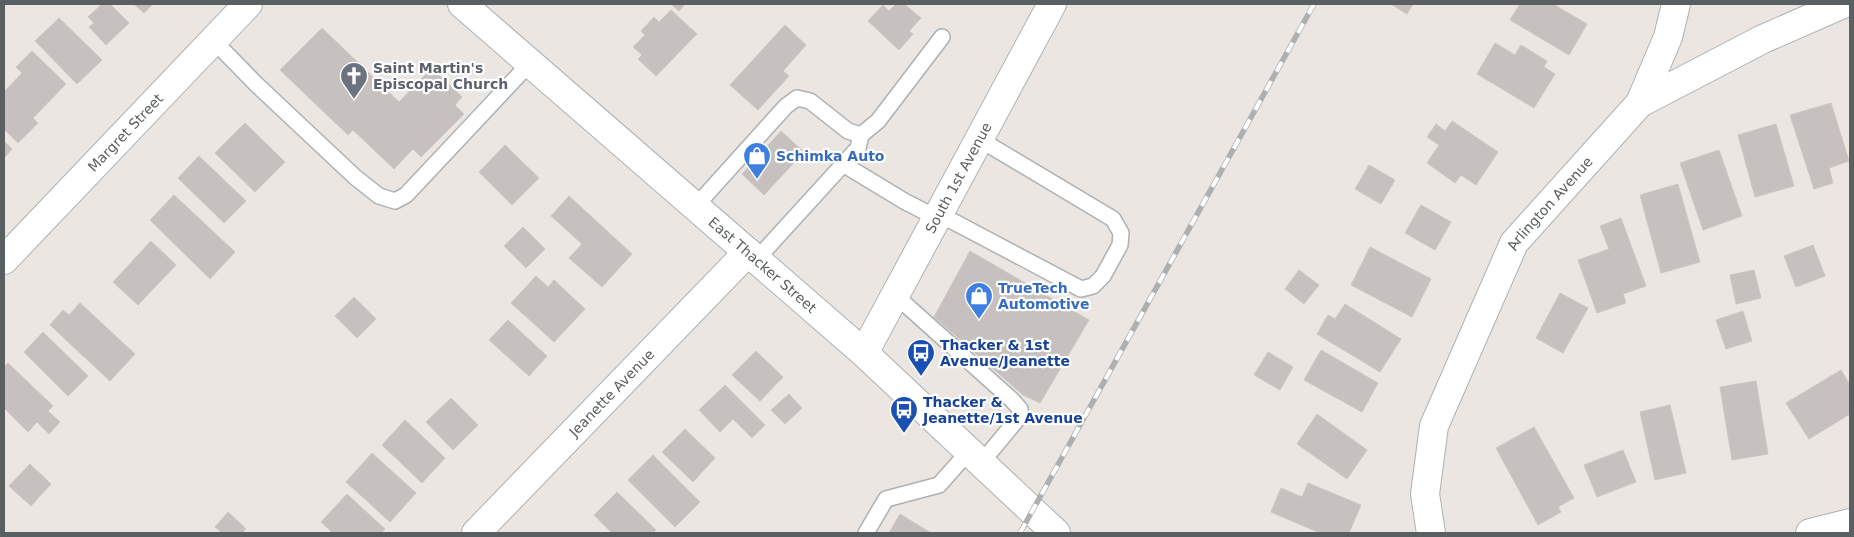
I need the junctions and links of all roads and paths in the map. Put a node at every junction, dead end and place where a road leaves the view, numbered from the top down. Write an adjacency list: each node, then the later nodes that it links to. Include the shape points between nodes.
1 (248, 4): 7 (street, Margret Street)
2 (462, 4): 8 (street, East Thacker Street)
3 (1052, 4): 11 (street, South 1st Avenue)
4 (1676, 4): 9 (street, via 1668,37)
5 (1844, 4): 9 (street, Arlington Avenue, via 1762,39)
6 (942, 37): 10 (lane, via 878,121)
7 (213, 40): 8 (lane, via 356,177 378,196 395,201 406,195); 16 (street, Margret Street)
8 (530, 63): 13 (street, East Thacker Street)
9 (1640, 103): 24 (street, Arlington Avenue, via 1514,243 1434,426 1425,494)
10 (861, 135): 12 (lane, via 858,148); 13 (lane, via 848,131 810,101 797,98 786,106)
11 (979, 139): 14 (street, South 1st Avenue); 14 (lane, via 1113,219 1121,233 1120,245 1103,276 1093,286 1081,289)
12 (843, 164): 14 (lane, via 904,201); 15 (lane)
13 (695, 207): 15 (street, East Thacker Street)
14 (938, 216): 17 (street, South 1st Avenue)
15 (752, 256): 18 (street, East Thacker Street); 21 (street, Jeanette Avenue)
16 (4, 260)
17 (895, 295): 18 (street, South 1st Avenue); 19 (lane, via 1020,409 1015,422)
18 (864, 353): 19 (street, East Thacker Street)
19 (976, 456): 22 (lane, via 939,485 886,499); 23 (street, East Thacker Street)
20 (1850, 523): 25 (street)
21 (476, 533)
22 (866, 533)
23 (1056, 533)
24 (1431, 533)
25 (1810, 533)

